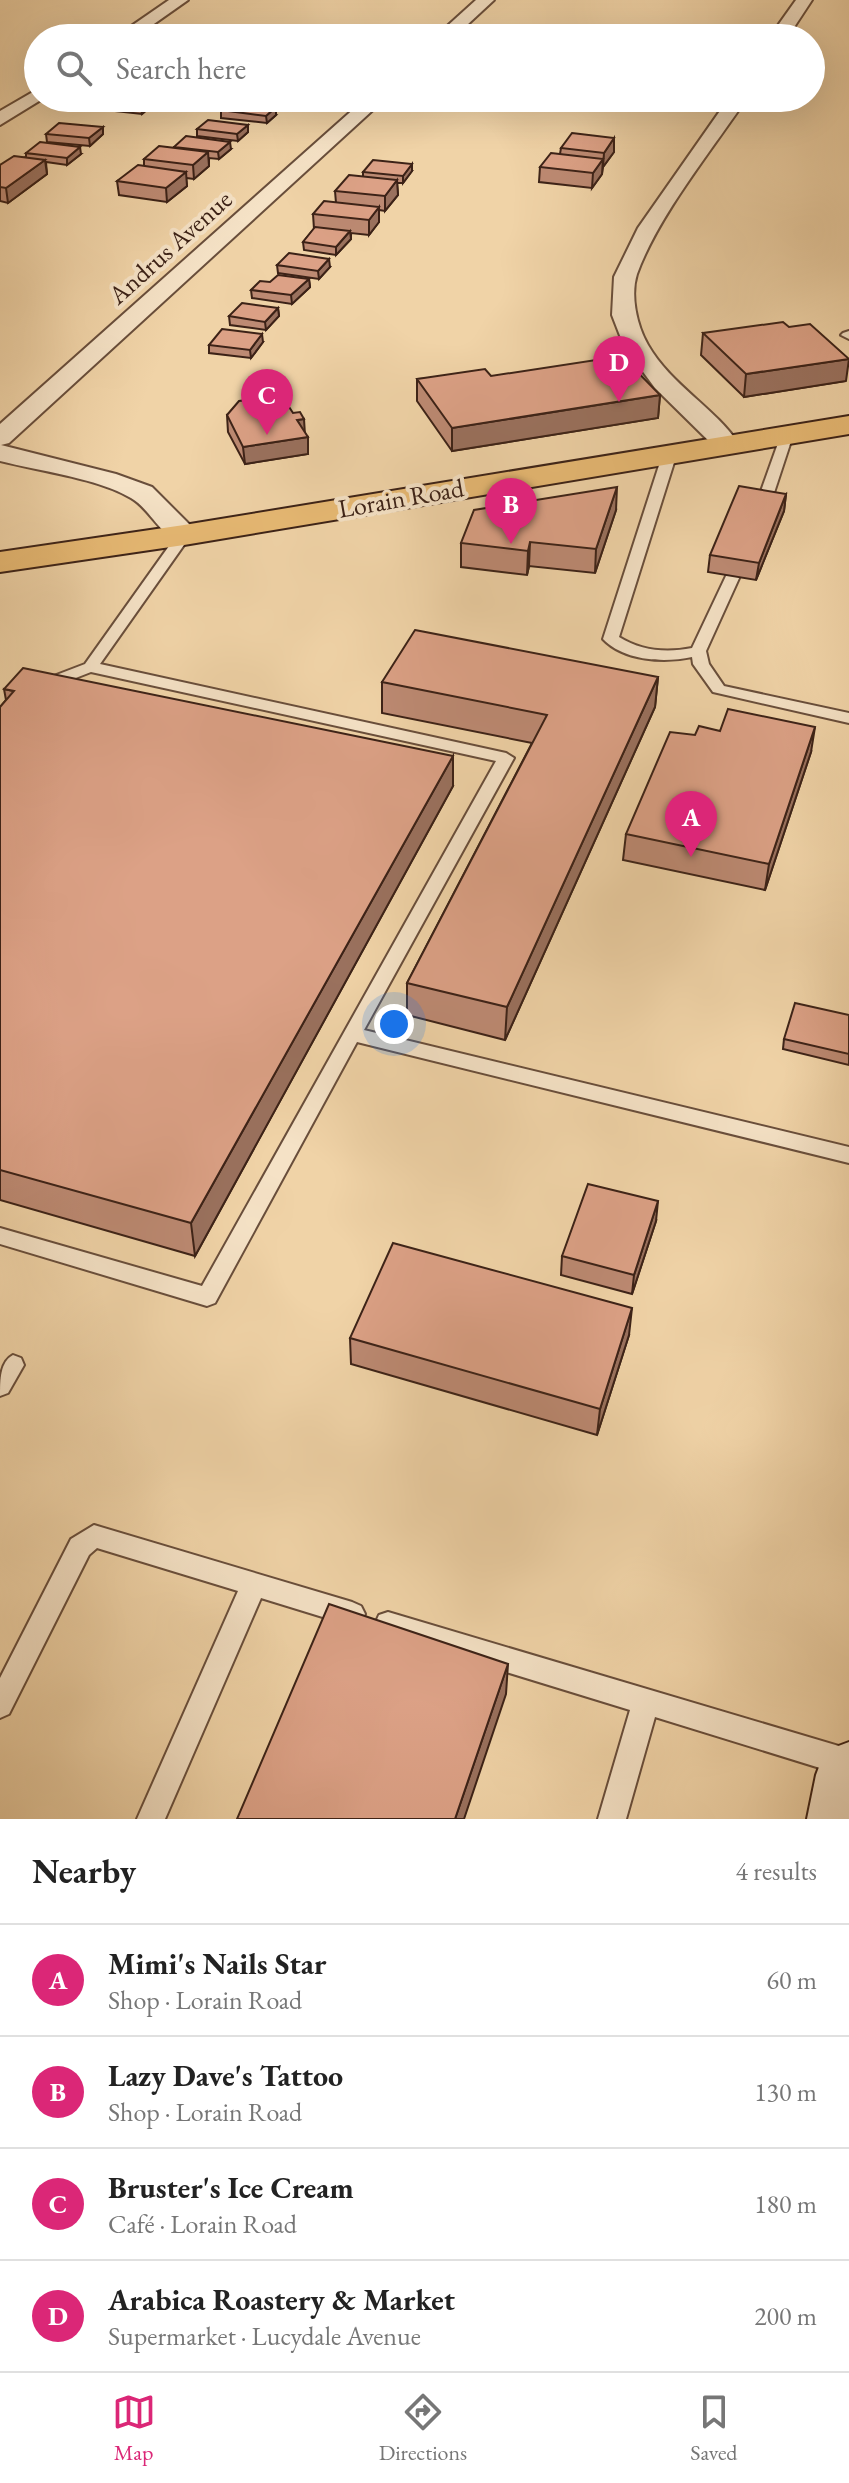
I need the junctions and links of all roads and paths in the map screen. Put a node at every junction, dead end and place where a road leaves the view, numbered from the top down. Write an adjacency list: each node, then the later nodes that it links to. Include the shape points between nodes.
1 (180, 0): 4 (street)
2 (486, 0): 5 (street)
3 (804, 0): 6 (street)
4 (144, 24)
5 (459, 24)
6 (788, 24)
7 (24, 103): 10 (street)
8 (361, 112): 13 (street, Andrus Avenue)
9 (728, 112): 14 (street, via 649,228 625,277 624,315 636,346 664,383)
10 (0, 119)
11 (849, 425): 12 (main road, Lorain Road)
12 (787, 435): 14 (main road, Lorain Road); 17 (lane)
13 (0, 438)
14 (726, 444): 16 (main road, Lorain Road)
15 (0, 453): 18 (street, via 142,493)
16 (670, 453): 18 (main road, Lorain Road); 21 (lane, via 611,639 650,653)
17 (762, 508)
18 (184, 535): 19 (main road, Lorain Road); 22 (lane)
19 (0, 562)
20 (733, 576): 21 (lane)
21 (698, 651): 24 (lane, via 719,689)
22 (90, 667): 23 (lane); 25 (lane, via 506,758)
23 (32, 689)
24 (849, 718)
25 (352, 1034): 26 (lane); 27 (lane, via 207,1297)
26 (849, 1155)
27 (0, 1236)
28 (13, 1365): 29 (lane)
29 (0, 1386)
30 (254, 1584): 31 (lane); 32 (lane, via 94,1536 80,1547); 35 (lane)
31 (646, 1702): 33 (lane); 36 (lane)
32 (0, 1705)
33 (849, 1763)
34 (849, 1775): 37 (street)
35 (151, 1819)
36 (612, 1819)
37 (841, 1819)

